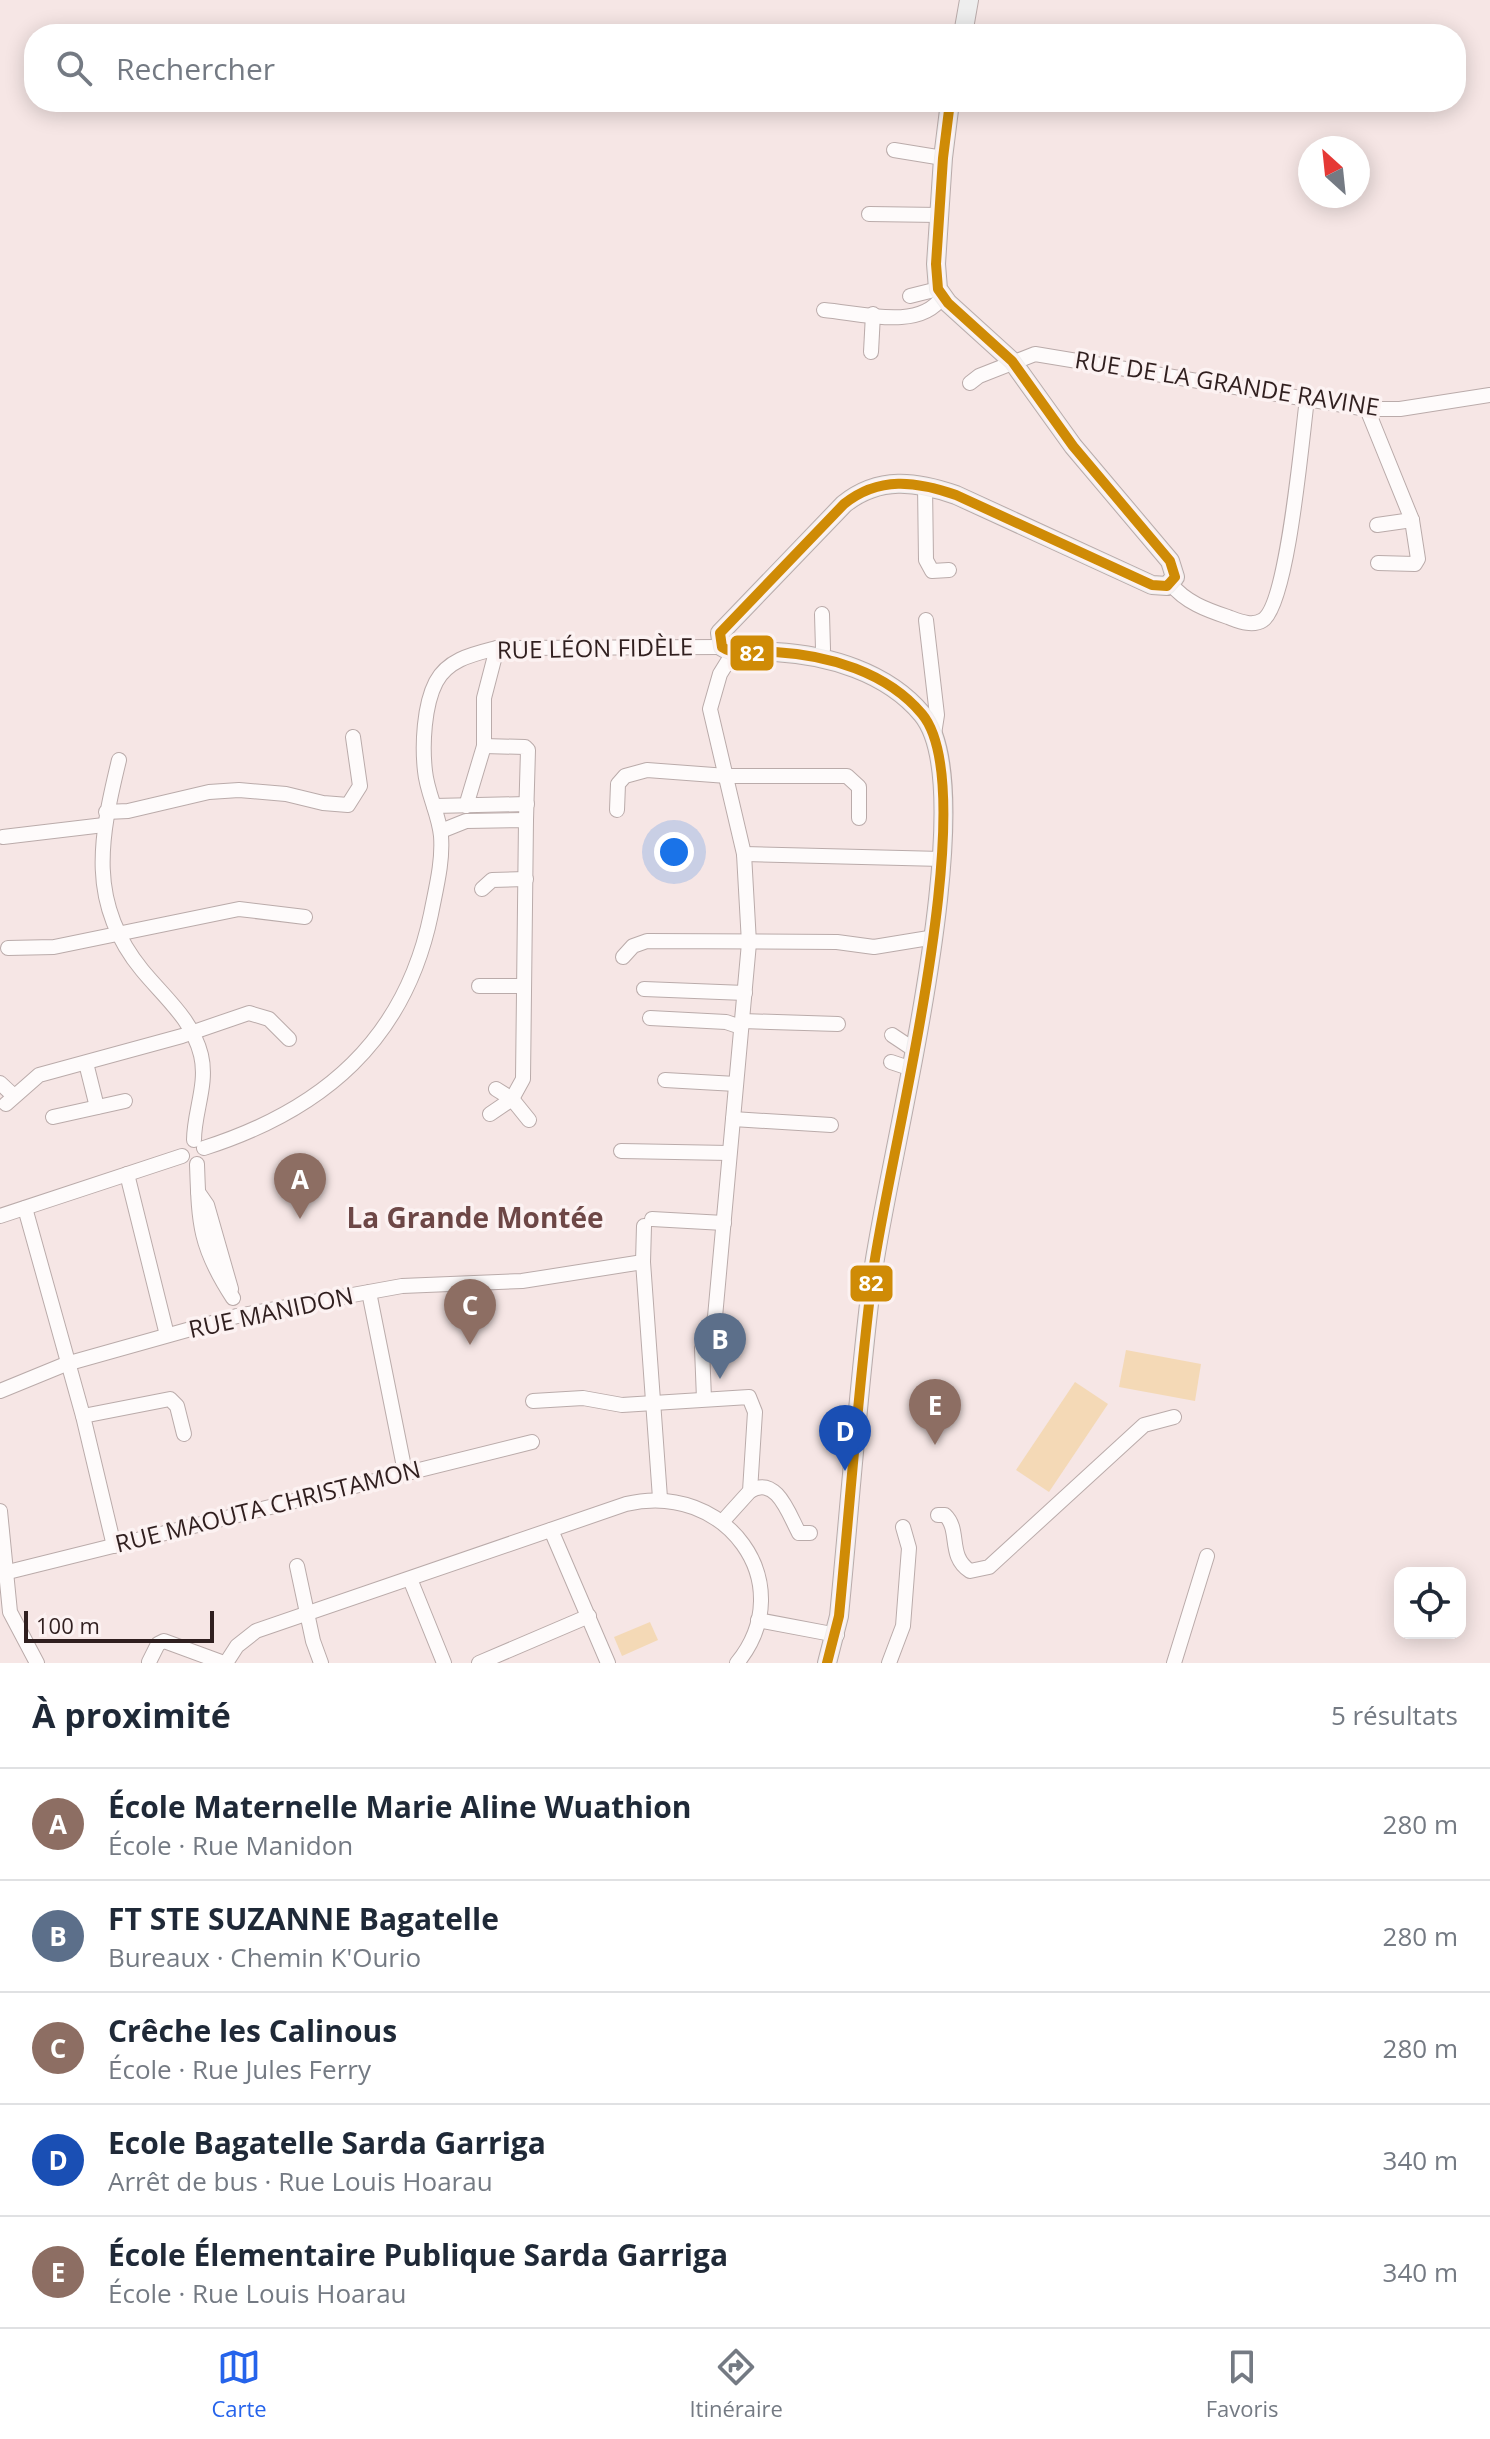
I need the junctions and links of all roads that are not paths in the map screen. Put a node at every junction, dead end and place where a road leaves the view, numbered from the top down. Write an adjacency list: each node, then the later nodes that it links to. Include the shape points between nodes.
1 (969, 0): 2 (main road)
2 (965, 24)
3 (949, 112): 5 (main road)
4 (894, 150): 5 (street)
5 (943, 158): 7 (main road)
6 (869, 214): 7 (street)
7 (939, 215): 8 (main road)
8 (940, 293): 9 (street); 11 (street, via 923,316); 14 (main road)
9 (910, 296)
10 (824, 310): 11 (street)
11 (870, 314): 12 (street); 13 (street)
12 (865, 332)
13 (871, 352)
14 (1012, 361): 15 (street); 17 (street, RUE DE LA GRANDE RAVINE, via 1035,354); 24 (main road, via 1073,446 1170,561 1175,571)
15 (970, 383)
16 (1490, 395): 18 (street, RUE DE LA GRANDE RAVINE)
17 (1307, 399): 18 (street, RUE DE LA GRANDE RAVINE); 24 (street, via 1283,570 1270,612 1263,620 1245,623 1184,599)
18 (1367, 409): 20 (street)
19 (925, 485): 23 (street, via 926,560 932,571); 24 (main road, via 1152,585); 28 (main road, via 890,483 854,496 727,622 720,633)
20 (1412, 520): 21 (street); 22 (street, via 1417,562)
21 (1377, 525)
22 (1378, 563)
23 (949, 570)
24 (1171, 584)
25 (822, 614): 29 (street)
26 (926, 620): 30 (street, via 937,715)
27 (497, 648): 28 (street, RUE LÉON FIDÈLE); 32 (street, via 484,698); 36 (street, RUE LÉON FIDÈLE, via 457,661 434,684 426,717 425,772)
28 (728, 650): 29 (main road); 34 (street, via 710,709)
29 (819, 659): 30 (main road, via 870,675 894,689 922,714)
30 (934, 734): 45 (main road, via 942,770)
31 (353, 737): 39 (street, via 360,786 348,805 239,790 209,792)
32 (484, 746): 35 (street, via 528,750); 37 (street)
33 (119, 760): 39 (street)
34 (727, 776): 38 (street, via 637,771 618,784); 40 (street, via 852,777 859,787); 44 (street)
35 (527, 804): 37 (street); 41 (street)
36 (434, 806): 37 (street); 42 (street, RUE LÉON FIDÈLE)
37 (466, 806)
38 (617, 810)
39 (105, 818): 43 (street); 49 (street, via 102,875)
40 (859, 818)
41 (526, 820): 42 (street, via 466,821); 46 (street)
42 (441, 831): 78 (street, RUE LÉON FIDÈLE, via 426,936 400,1001 370,1047 305,1105 271,1123)
43 (3, 837)
44 (744, 854): 45 (street); 51 (street)
45 (942, 859): 50 (main road)
46 (526, 879): 47 (street, via 492,880); 55 (street)
47 (482, 889)
48 (305, 917): 49 (street, via 239,909)
49 (119, 933): 52 (street, via 54,947); 61 (street)
50 (935, 937): 51 (street, via 874,947); 64 (main road)
51 (749, 943): 53 (street, via 647,941); 57 (street)
52 (8, 948)
53 (623, 957)
54 (479, 986): 55 (street)
55 (523, 986): 70 (street, via 525,1069)
56 (644, 989): 57 (street)
57 (745, 993): 59 (street)
58 (650, 1018): 59 (street)
59 (742, 1024): 60 (street); 68 (street)
60 (838, 1024)
61 (192, 1031): 63 (street, via 257,1014); 65 (street); 78 (street, via 203,1069)
62 (892, 1035): 64 (street)
63 (289, 1039)
64 (904, 1060): 117 (main road, via 872,1278)
65 (86, 1063): 67 (street, via 39,1075 10,1100); 72 (street)
66 (665, 1080): 68 (street)
67 (0, 1083)
68 (736, 1084): 75 (street)
69 (496, 1089): 70 (street)
70 (512, 1099): 73 (street); 76 (street)
71 (125, 1101): 72 (street)
72 (97, 1107): 74 (street)
73 (490, 1114)
74 (53, 1117)
75 (733, 1119): 77 (street); 80 (street)
76 (529, 1120)
77 (831, 1125)
78 (199, 1144): 81 (street, via 182,1147); 82 (street, via 204,1157)
79 (621, 1151): 80 (street)
80 (729, 1153): 86 (street)
81 (182, 1156): 82 (street); 83 (street)
82 (197, 1164): 89 (street, via 198,1192 219,1241)
83 (127, 1174): 84 (street); 90 (street)
84 (25, 1208): 85 (street); 91 (street)
85 (0, 1216)
86 (724, 1223): 87 (street, via 648,1223); 93 (street, via 715,1317 701,1354)
87 (643, 1262): 88 (street, via 522,1281 434,1282); 95 (street)
88 (369, 1292): 89 (street, RUE MANIDON); 100 (street, RUE MANIDON)
89 (237, 1316): 90 (street, RUE MANIDON)
90 (167, 1335): 91 (street, RUE MANIDON)
91 (66, 1364): 92 (street, RUE MANIDON); 96 (street)
92 (0, 1391)
93 (704, 1399): 95 (street); 101 (street, via 741,1396 753,1402)
94 (533, 1401): 95 (street)
95 (653, 1403): 102 (street)
96 (83, 1416): 98 (street, via 170,1399); 109 (street)
97 (1174, 1417): 104 (street, via 1144,1425 989,1567 970,1571 962,1566 951,1523)
98 (184, 1434)
99 (532, 1442): 100 (street, RUE MAOUTA CHRISTAMON)
100 (405, 1472): 109 (street, RUE MAOUTA CHRISTAMON)
101 (750, 1491): 105 (street); 108 (street, via 770,1488 799,1533)
102 (660, 1498): 105 (street, via 688,1503); 107 (street)
103 (0, 1511): 112 (street)
104 (938, 1515)
105 (722, 1522): 116 (street, via 745,1547 754,1567)
106 (903, 1527): 127 (street, via 909,1548 903,1626)
107 (551, 1530): 113 (street); 115 (street)
108 (810, 1533)
109 (114, 1546): 112 (street, RUE MAOUTA CHRISTAMON)
110 (1207, 1556): 128 (street)
111 (297, 1566): 114 (street)
112 (4, 1573): 119 (street, via 15,1627)
113 (410, 1579): 114 (street); 122 (street)
114 (308, 1613): 120 (street, via 256,1631); 121 (street)
115 (589, 1616): 123 (street); 124 (street)
116 (758, 1620): 117 (street); 125 (street)
117 (837, 1635): 126 (main road)
118 (149, 1662): 120 (street, via 164,1641)
119 (37, 1663)
120 (225, 1663)
121 (321, 1663)
122 (444, 1663)
123 (479, 1663)
124 (608, 1663)
125 (737, 1663)
126 (827, 1663)
127 (889, 1663)
128 (1174, 1663)

